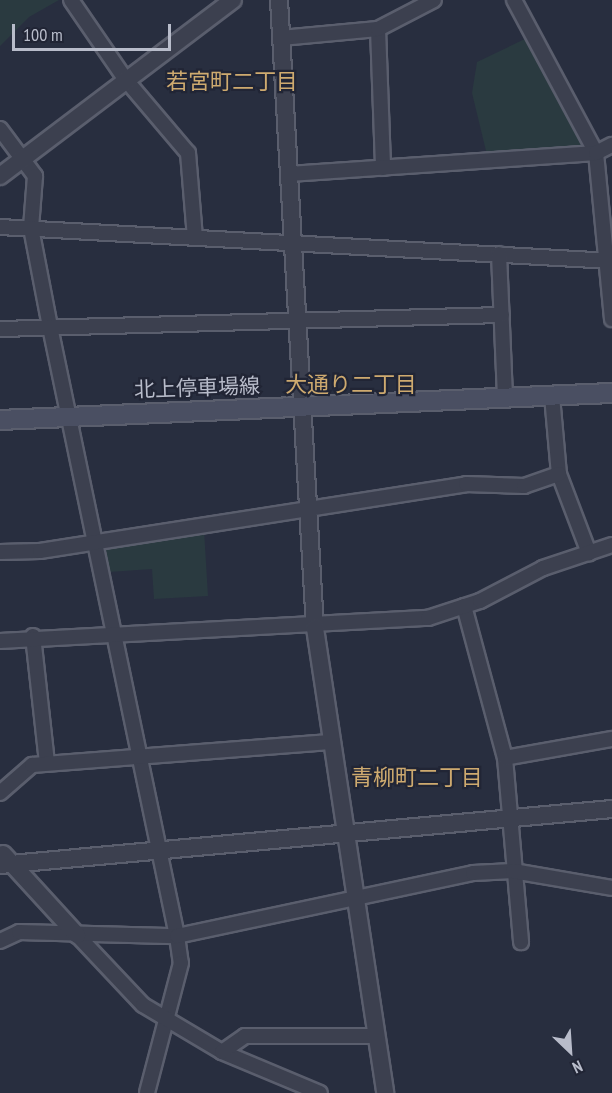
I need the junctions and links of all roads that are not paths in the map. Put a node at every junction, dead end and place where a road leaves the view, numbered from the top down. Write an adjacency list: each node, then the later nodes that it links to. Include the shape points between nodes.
1 (71, 0): 8 (street)
2 (233, 0): 8 (street)
3 (279, 0): 7 (street)
4 (434, 0): 6 (street)
5 (514, 0): 11 (street)
6 (378, 29): 7 (street); 13 (street)
7 (281, 38): 14 (street)
8 (126, 80): 12 (street); 18 (street, via 157,110 188,153)
9 (0, 129): 12 (street)
10 (612, 146): 11 (street)
11 (596, 153): 13 (street); 21 (street)
12 (24, 158): 15 (street); 17 (street, via 35,176)
13 (383, 168): 14 (street)
14 (289, 174): 19 (street)
15 (0, 176)
16 (0, 227): 17 (street)
17 (32, 228): 18 (street); 25 (street)
18 (195, 238): 19 (street)
19 (293, 243): 20 (street); 24 (street)
20 (499, 254): 21 (street); 22 (street)
21 (608, 261): 23 (street)
22 (502, 315): 24 (street); 29 (street)
23 (612, 319)
24 (298, 323): 25 (street); 30 (street)
25 (50, 327): 26 (street); 31 (street)
26 (0, 329)
27 (612, 393): 28 (main road, 北上停車場線)
28 (552, 396): 29 (main road, 北上停車場線); 33 (street)
29 (505, 398): 30 (main road, 北上停車場線)
30 (302, 406): 31 (main road, 北上停車場線); 34 (street)
31 (67, 417): 32 (main road, 北上停車場線); 35 (street)
32 (0, 420)
33 (559, 474): 34 (street, via 524,486 466,484); 38 (street)
34 (308, 510): 35 (street); 40 (street)
35 (94, 541): 37 (street); 41 (street)
36 (612, 545): 38 (street)
37 (0, 552)
38 (589, 553): 39 (street)
39 (464, 606): 40 (street, via 428,618); 47 (street)
40 (315, 628): 41 (street); 45 (street)
41 (112, 635): 42 (street); 46 (street)
42 (33, 636): 43 (street); 48 (street)
43 (0, 641)
44 (612, 740): 47 (street)
45 (333, 742): 46 (street); 52 (street)
46 (141, 757): 48 (street); 53 (street)
47 (505, 758): 51 (street)
48 (47, 763): 49 (street, via 32,765)
49 (0, 793)
50 (612, 809): 51 (street)
51 (510, 816): 52 (street); 55 (street)
52 (345, 831): 53 (street); 57 (street)
53 (161, 847): 54 (street); 59 (street)
54 (3, 859): 58 (street)
55 (513, 871): 56 (street); 57 (street, via 473,873); 61 (street)
56 (612, 888)
57 (353, 898): 59 (street); 63 (street)
58 (77, 935): 59 (street); 60 (street, via 19,932); 62 (street, via 143,1005)
59 (177, 936): 62 (street, via 181,963)
60 (0, 941)
61 (521, 942)
62 (166, 1018): 64 (street); 65 (street)
63 (376, 1036): 64 (street, via 245,1036); 67 (street)
64 (222, 1052): 66 (street)
65 (147, 1093)
66 (320, 1093)
67 (385, 1093)

